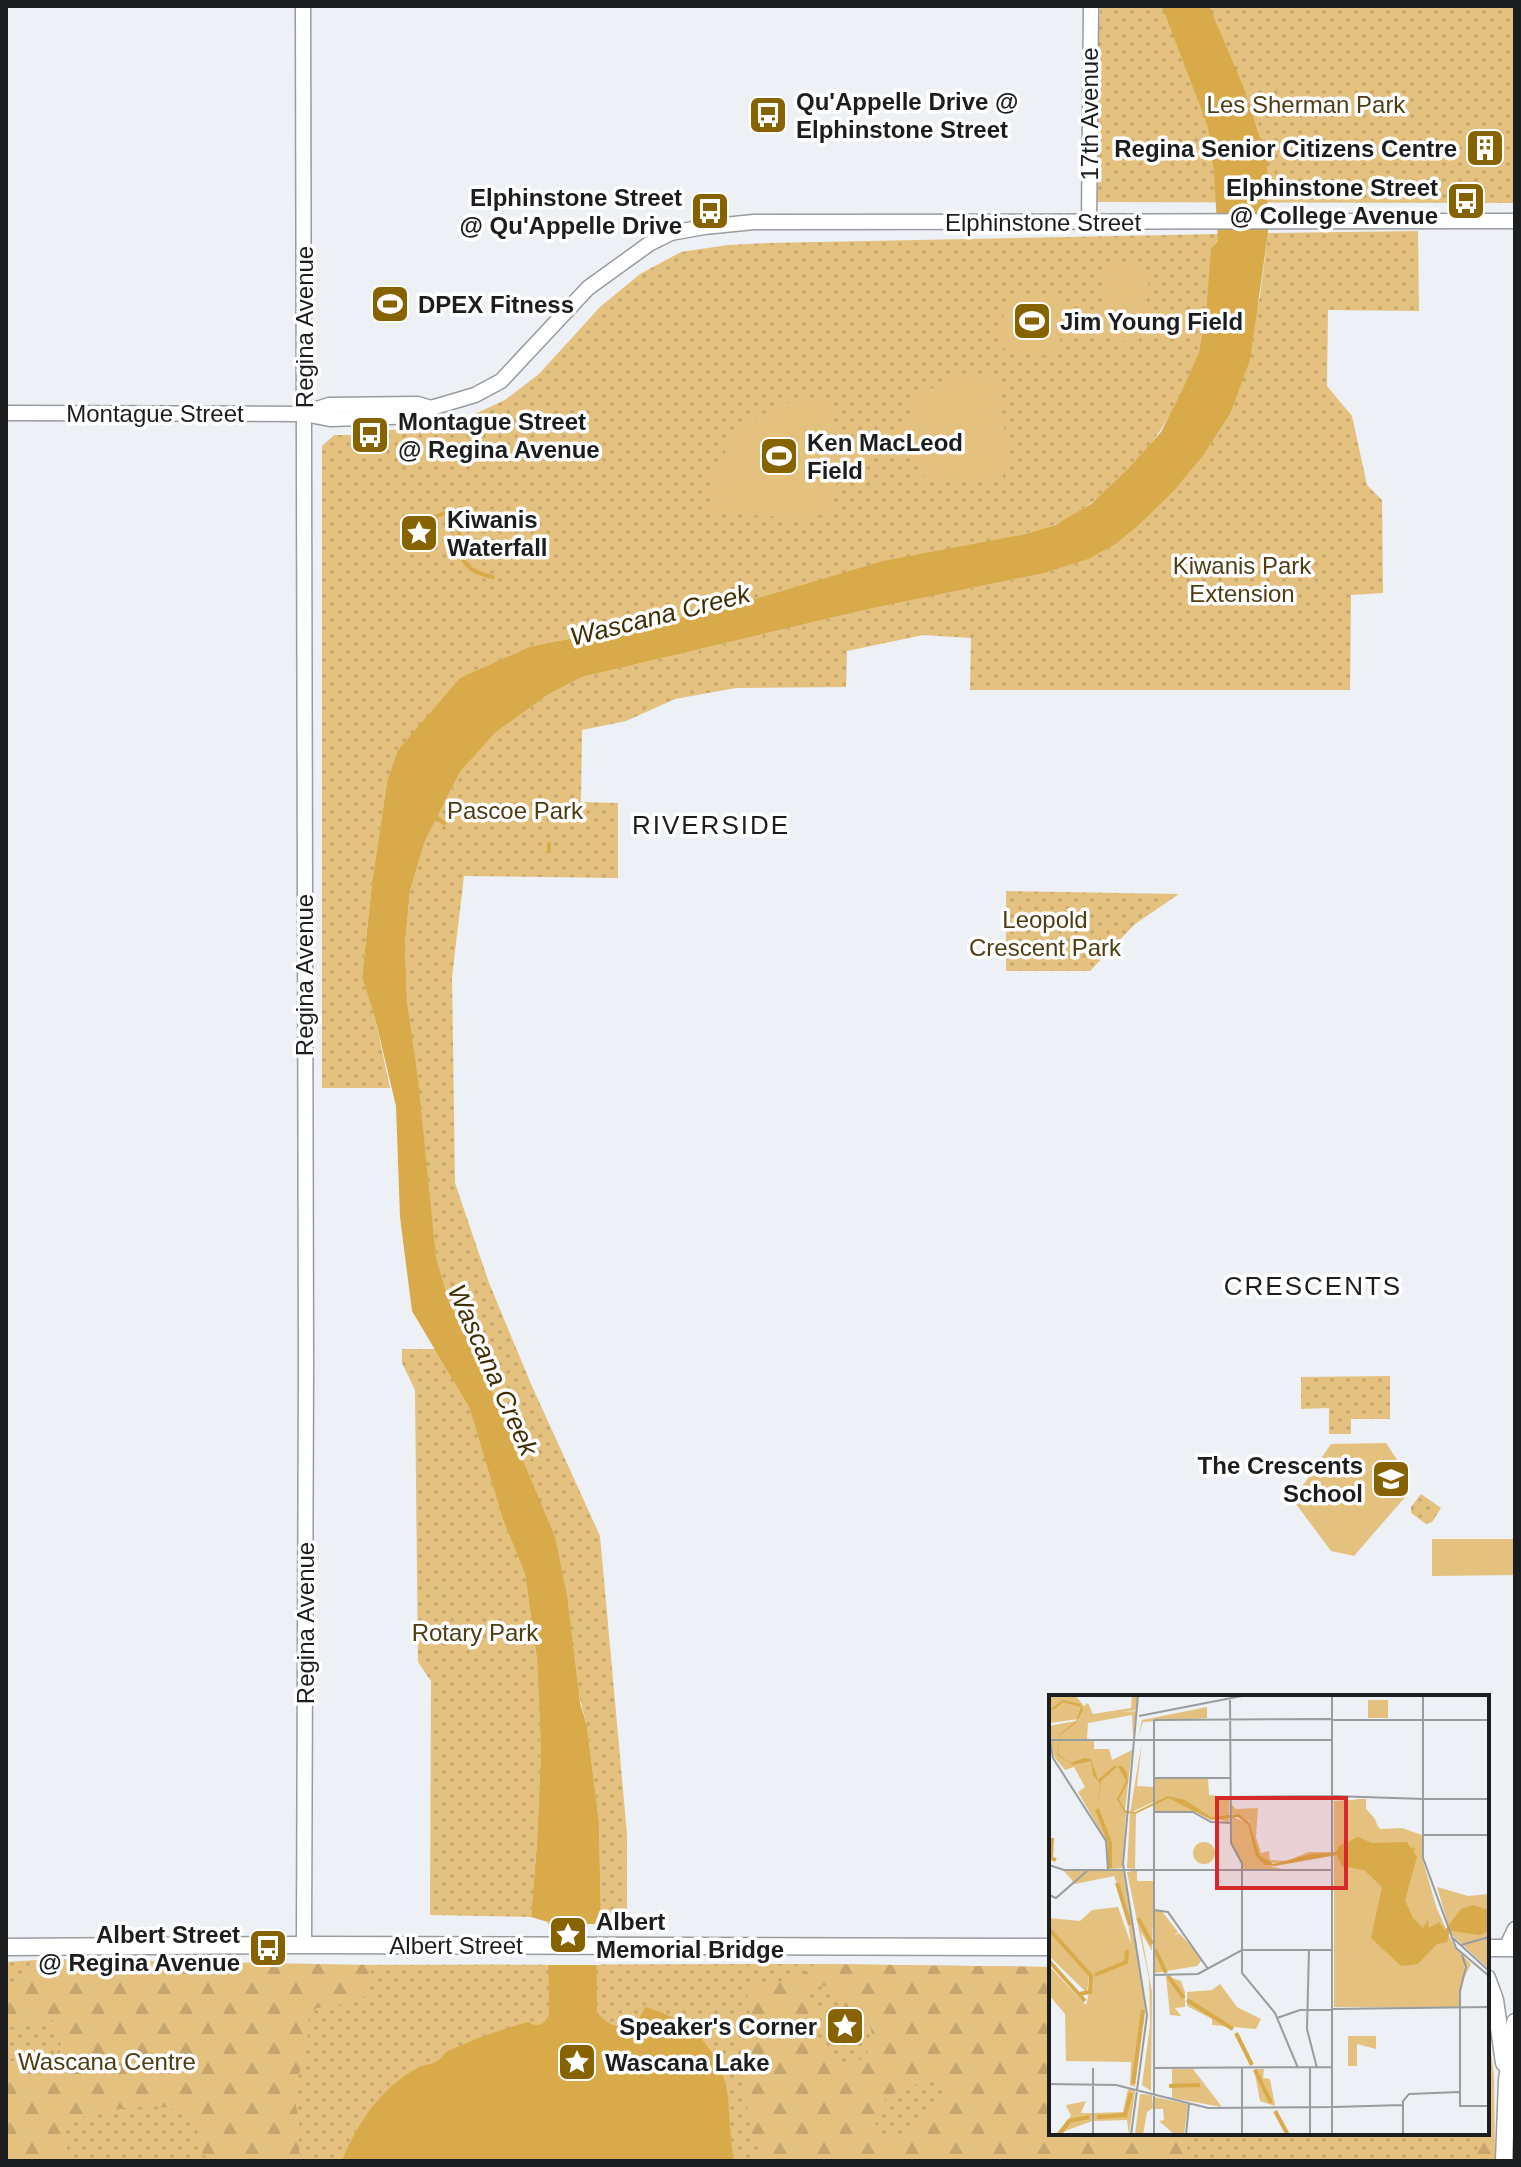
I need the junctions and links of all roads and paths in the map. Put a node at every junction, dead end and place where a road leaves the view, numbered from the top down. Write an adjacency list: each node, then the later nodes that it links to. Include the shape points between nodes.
1 (303, 6): 7 (street, Regina Avenue)
2 (1091, 6): 4 (street, 17th Avenue)
3 (1515, 221): 4 (street, Elphinstone Street)
4 (1089, 222): 5 (street, Elphinstone Street, via 754,222 704,227 671,233 649,244)
5 (588, 288): 7 (street, Montague Street, via 501,381 475,395 419,416 330,419)
6 (6, 413): 7 (street, Montague Street)
7 (304, 414): 9 (street, Regina Avenue)
8 (1515, 1929): 13 (street)
9 (304, 1945): 10 (main road, Albert Street); 11 (main road, Albert Street)
10 (6, 1947)
11 (1049, 1947)
12 (1489, 1948): 13 (main road)
13 (1510, 1948)
14 (1489, 1984): 16 (main road)
15 (1515, 2022): 16 (main road)
16 (1507, 2080): 17 (main road)
17 (1504, 2161)

